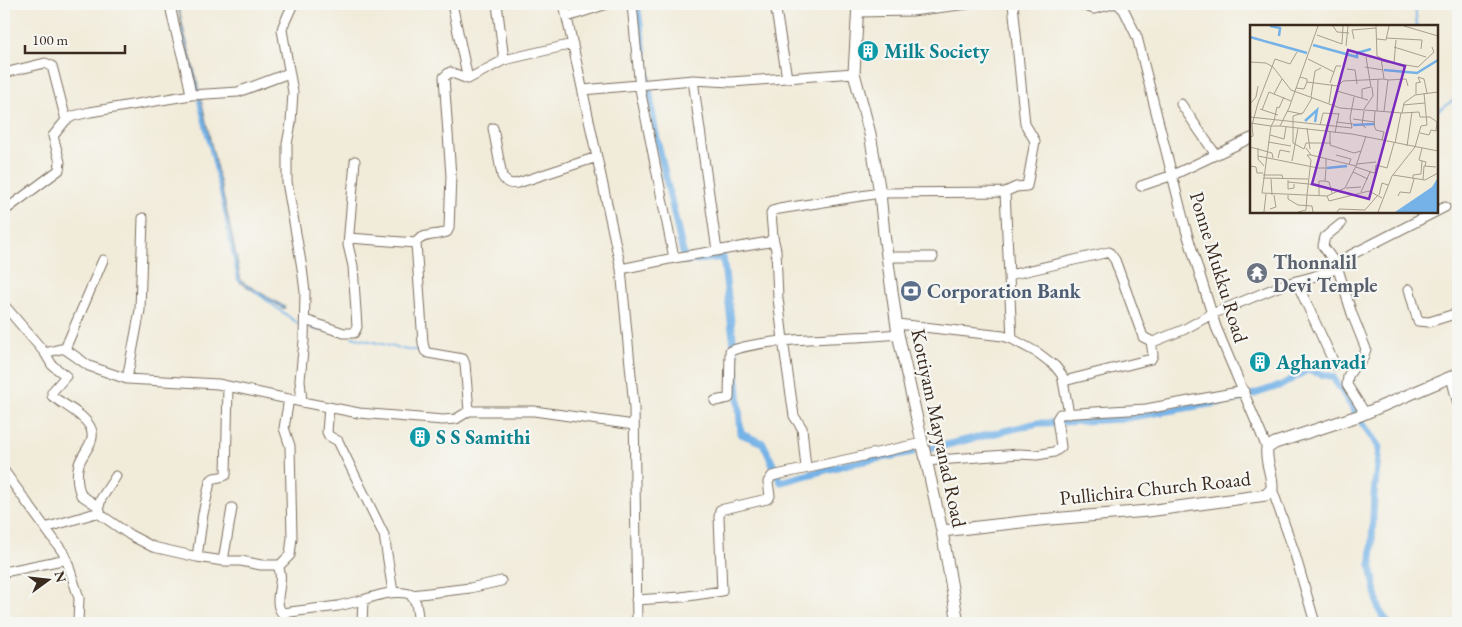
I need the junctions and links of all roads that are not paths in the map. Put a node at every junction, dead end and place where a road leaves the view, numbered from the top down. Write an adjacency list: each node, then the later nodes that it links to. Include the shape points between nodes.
1 (170, 4): 26 (street)
2 (293, 4): 19 (street, via 283,26)
3 (452, 4): 22 (street)
4 (496, 4): 17 (street)
5 (564, 4): 15 (street)
6 (607, 4): 15 (street)
7 (632, 4): 24 (street)
8 (775, 4): 21 (street)
9 (968, 4): 14 (street, via 912,11)
10 (1013, 4): 36 (street, via 1026,124 1035,141 1027,186)
11 (1079, 4): 12 (street, via 1094,9)
12 (1113, 4)
13 (1118, 4): 34 (street, via 1137,37)
14 (857, 8): 20 (main road, Kottiyam Mayyanad Road)
15 (566, 17): 16 (street)
16 (573, 44): 17 (street); 25 (street)
17 (504, 60): 22 (street)
18 (4, 73): 28 (street, via 45,63 52,66)
19 (289, 73): 26 (street, via 238,92); 60 (street, via 293,92 287,144 287,182 302,268)
20 (854, 74): 21 (street); 37 (main road, Kottiyam Mayyanad Road, via 870,134)
21 (787, 78): 23 (street, via 731,82)
22 (468, 79): 46 (street, via 450,72 444,80 451,176 449,228 444,233 421,237)
23 (693, 80): 24 (street); 47 (street)
24 (640, 85): 25 (street); 50 (street)
25 (583, 90): 32 (street)
26 (192, 95): 28 (street, via 90,112)
27 (1182, 104): 31 (street)
28 (66, 120): 39 (street, via 53,136 59,170)
29 (493, 128): 32 (street, via 502,176 509,183 518,183)
30 (1250, 138): 31 (street, Ponne Mukku Road)
31 (1216, 155): 34 (street, Ponne Mukku Road)
32 (597, 157): 53 (street)
33 (355, 161): 45 (street)
34 (1173, 175): 35 (street); 59 (street, Ponne Mukku Road)
35 (1141, 186)
36 (1006, 192): 37 (street); 54 (street)
37 (880, 193): 44 (street, via 775,209 771,214); 48 (main road, Kottiyam Mayyanad Road)
38 (1445, 207): 40 (street)
39 (4, 211)
40 (1437, 211)
41 (1435, 212): 52 (street, via 1343,259)
42 (143, 218): 69 (street, via 140,310)
43 (1342, 224): 52 (street, via 1325,238 1323,246)
44 (773, 237): 47 (street, via 769,242); 63 (street)
45 (349, 238): 46 (street); 60 (street, via 357,320 354,333 344,333)
46 (416, 243): 78 (street, via 424,347 428,353 463,360)
47 (717, 251): 50 (street)
48 (887, 257): 49 (street); 61 (main road, Kottiyam Mayyanad Road)
49 (933, 257)
50 (674, 258): 53 (street)
51 (103, 260): 65 (street)
52 (1337, 266): 55 (street); 79 (street, via 1366,349 1346,380)
53 (621, 269): 81 (street)
54 (1009, 275): 62 (street); 64 (street, via 1109,252 1115,260 1142,334)
55 (1296, 281): 59 (street); 67 (street)
56 (1409, 289): 58 (street, via 1418,321 1428,322)
57 (4, 305): 66 (street)
58 (1458, 312)
59 (1212, 314): 64 (street, via 1183,330); 72 (street, Ponne Mukku Road)
60 (305, 320): 75 (street, via 300,380)
61 (898, 329): 62 (street); 63 (street); 82 (main road, Kottiyam Mayyanad Road)
62 (1012, 339): 70 (street, via 1055,366)
63 (782, 340): 74 (street, via 730,352 729,398); 85 (street, via 794,416 802,428)
64 (1152, 341): 70 (street, via 1151,359)
65 (65, 349): 66 (street); 69 (street, via 89,366)
66 (45, 353): 90 (street, via 66,376 52,396 88,423 93,433 77,480 81,495)
67 (1336, 365)
68 (1455, 376): 76 (street); 79 (main road, Pullichira Church Roaad)
69 (127, 379): 71 (street)
70 (1063, 380): 80 (street)
71 (228, 386): 73 (street); 93 (street, via 226,475 211,479)
72 (1244, 391): 80 (street, via 1146,409); 83 (street, Ponne Mukku Road)
73 (289, 399): 75 (street); 96 (street, via 284,428 290,446 292,538 290,555)
74 (715, 401)
75 (302, 402): 77 (street)
76 (1458, 404)
77 (329, 407): 78 (street, via 358,413 442,420 456,420); 99 (street, via 328,436 338,441 384,535)
78 (469, 411): 81 (street, via 543,411)
79 (1364, 413): 83 (main road, Pullichira Church Roaad)
80 (1069, 414): 84 (street, via 1058,416 1061,447 1054,452)
81 (634, 425): 102 (street)
82 (922, 444): 84 (main road, Kottiyam Mayyanad Road); 85 (street)
83 (1267, 448): 88 (main road, Pullichira Church Roaad)
84 (925, 461): 92 (main road, Kottiyam Mayyanad Road)
85 (806, 468): 102 (street, via 770,478 770,496 767,499 720,510 722,591)
86 (4, 471): 91 (street)
87 (116, 476): 90 (street, via 101,500)
88 (1272, 489): 92 (main road, Pullichira Church Roaad, via 1266,495 1148,511); 108 (street)
89 (232, 508): 95 (street)
90 (100, 511): 91 (street); 93 (street, via 130,535 153,547)
91 (45, 528): 94 (street)
92 (942, 531): 107 (main road, Kottiyam Mayyanad Road)
93 (197, 558): 95 (street)
94 (67, 559): 97 (street); 103 (street, via 78,598)
95 (223, 561): 96 (street)
96 (278, 567): 101 (street, via 281,574 278,605 282,613)
97 (4, 572)
98 (501, 581): 100 (street)
99 (394, 592): 100 (street); 101 (street)
100 (412, 596): 105 (street)
101 (363, 600): 104 (street)
102 (636, 600): 106 (street)
103 (78, 623)
104 (362, 623)
105 (419, 623)
106 (637, 623)
107 (958, 623)
108 (1315, 623)

